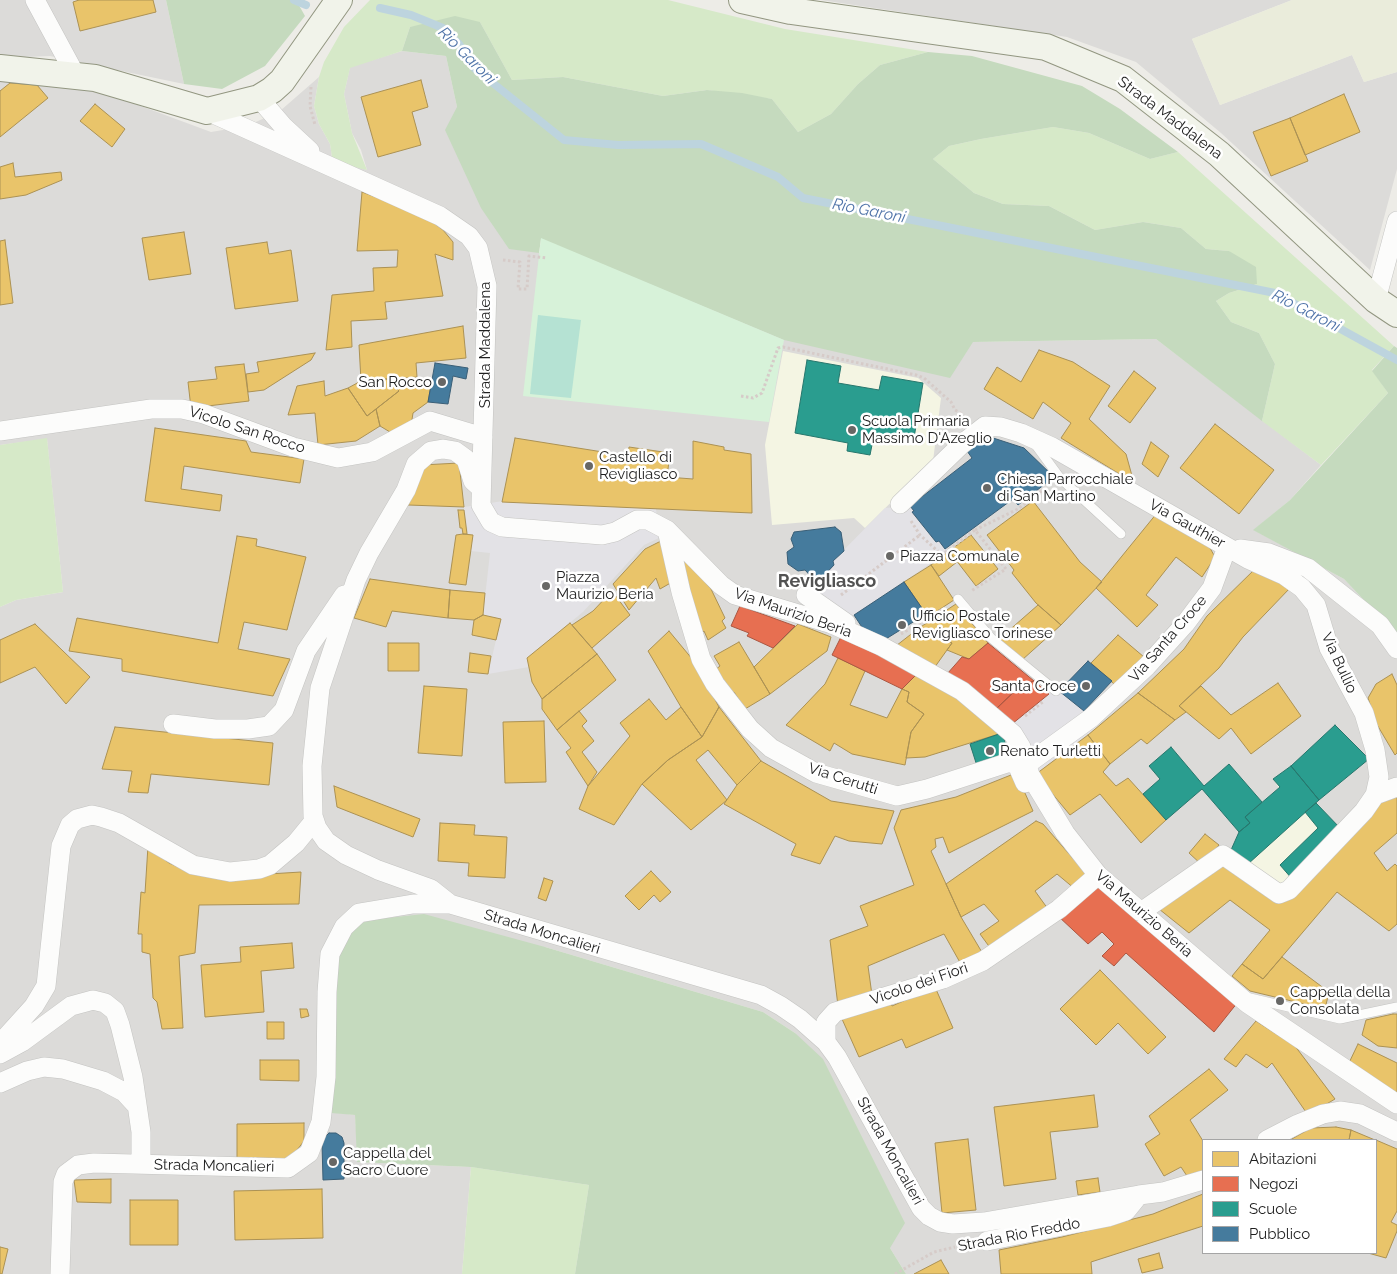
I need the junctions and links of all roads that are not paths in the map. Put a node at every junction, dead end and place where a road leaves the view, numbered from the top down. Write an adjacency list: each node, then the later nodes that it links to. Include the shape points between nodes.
1 (35, 0): 5 (street)
2 (339, 0): 6 (street, via 282,81)
3 (742, 0): 10 (street, Strada Maddalena, via 791,11 1046,47 1123,79 1219,154)
4 (0, 68): 5 (street, Strada Maddalena)
5 (76, 76): 7 (street, Strada Maddalena, via 94,78)
6 (259, 98): 7 (street); 8 (street, Strada Maddalena, via 284,126)
7 (207, 111): 8 (street, Strada Maddalena)
8 (327, 164): 12 (street, Strada Maddalena, via 440,216 469,236 482,259 487,286)
9 (1397, 221): 10 (street)
10 (1387, 307)
11 (0, 431): 12 (street, Vicolo San Rocco, via 151,409 182,409 293,447 338,458 372,452 430,421)
12 (483, 438): 14 (street, Strada Maddalena)
13 (1032, 439): 15 (street, Via Gauthier, via 1002,427 985,426); 17 (lane, via 1060,478); 18 (street, Via Gauthier, via 1052,447)
14 (481, 493): 16 (street, via 485,514 491,522 502,527 602,535 637,520 648,520); 19 (street, via 466,459 455,451 443,449 424,455 416,464 406,490)
15 (900, 504)
16 (662, 527): 22 (street, Via Maurizio Beria, via 734,595 832,624); 30 (street, Via Cerutti, via 701,660 750,729 771,748 816,773 897,796 1014,763 1037,804)
17 (1121, 534)
18 (1227, 547): 23 (street, Via Gauthier, via 1269,553 1308,568 1380,625); 26 (street, Via Santa Croce, via 1212,588 1185,624 1129,684 1091,718); 28 (street, Via Bullio, via 1284,575 1302,588 1316,606 1329,648 1364,713 1379,777)
19 (356, 580): 25 (street, via 306,651 284,710 269,726 223,729); 29 (street, via 320,688 312,766)
20 (806, 596): 22 (street)
21 (958, 599): 24 (lane, via 991,638)
22 (867, 639): 26 (street, Via Maurizio Beria, via 962,691 1009,729 1021,747)
23 (1397, 649)
24 (1056, 691)
25 (173, 724)
26 (1026, 765): 30 (street, Via Maurizio Beria)
27 (1397, 787): 28 (street)
28 (1375, 796): 33 (street, via 1288,890 1279,894 1223,856)
29 (314, 821): 32 (street, via 326,841 346,854 378,870 431,889); 37 (street, via 296,843 270,864 259,869 230,872 194,866 101,817 92,815 77,819 70,825 61,846 46,986 34,1006 6,1037)
30 (1065, 833): 31 (street, Via Maurizio Beria)
31 (1098, 875): 33 (street, Via Maurizio Beria); 36 (street, Vicolo dei Fiori, via 1059,909 983,961 943,979 835,1012 826,1022)
32 (450, 904): 36 (street, Strada Moncalieri, via 761,995 800,1019); 44 (street, Strada Moncalieri, via 379,908 359,913 344,927 330,954 326,1077 321,1122 309,1153 301,1160 288,1168)
33 (1141, 912): 34 (street, Via Maurizio Beria)
34 (1237, 995): 35 (lane, via 1340,1019); 40 (street, Via Maurizio Beria)
35 (1397, 1007)
36 (826, 1042): 46 (street, Strada Moncalieri, via 921,1208 929,1216 953,1224 984,1222)
37 (0, 1051)
38 (0, 1054): 41 (street, via 71,1006 93,1000 105,1003 115,1012 120,1025 133,1077)
39 (0, 1083): 41 (street, via 44,1067 63,1068 124,1092)
40 (1397, 1104)
41 (136, 1105): 44 (street, via 141,1132)
42 (1397, 1132): 43 (street, via 1360,1114 1340,1111 1323,1114)
43 (1269, 1139)
44 (141, 1164): 48 (street, Strada Moncalieri, via 84,1163 66,1174 63,1182)
45 (1202, 1180): 46 (street, Strada Moncalieri, via 1163,1192)
46 (1139, 1195): 47 (street, Strada Rio Freddo, via 1126,1211 1108,1217)
47 (987, 1241)
48 (60, 1274)

